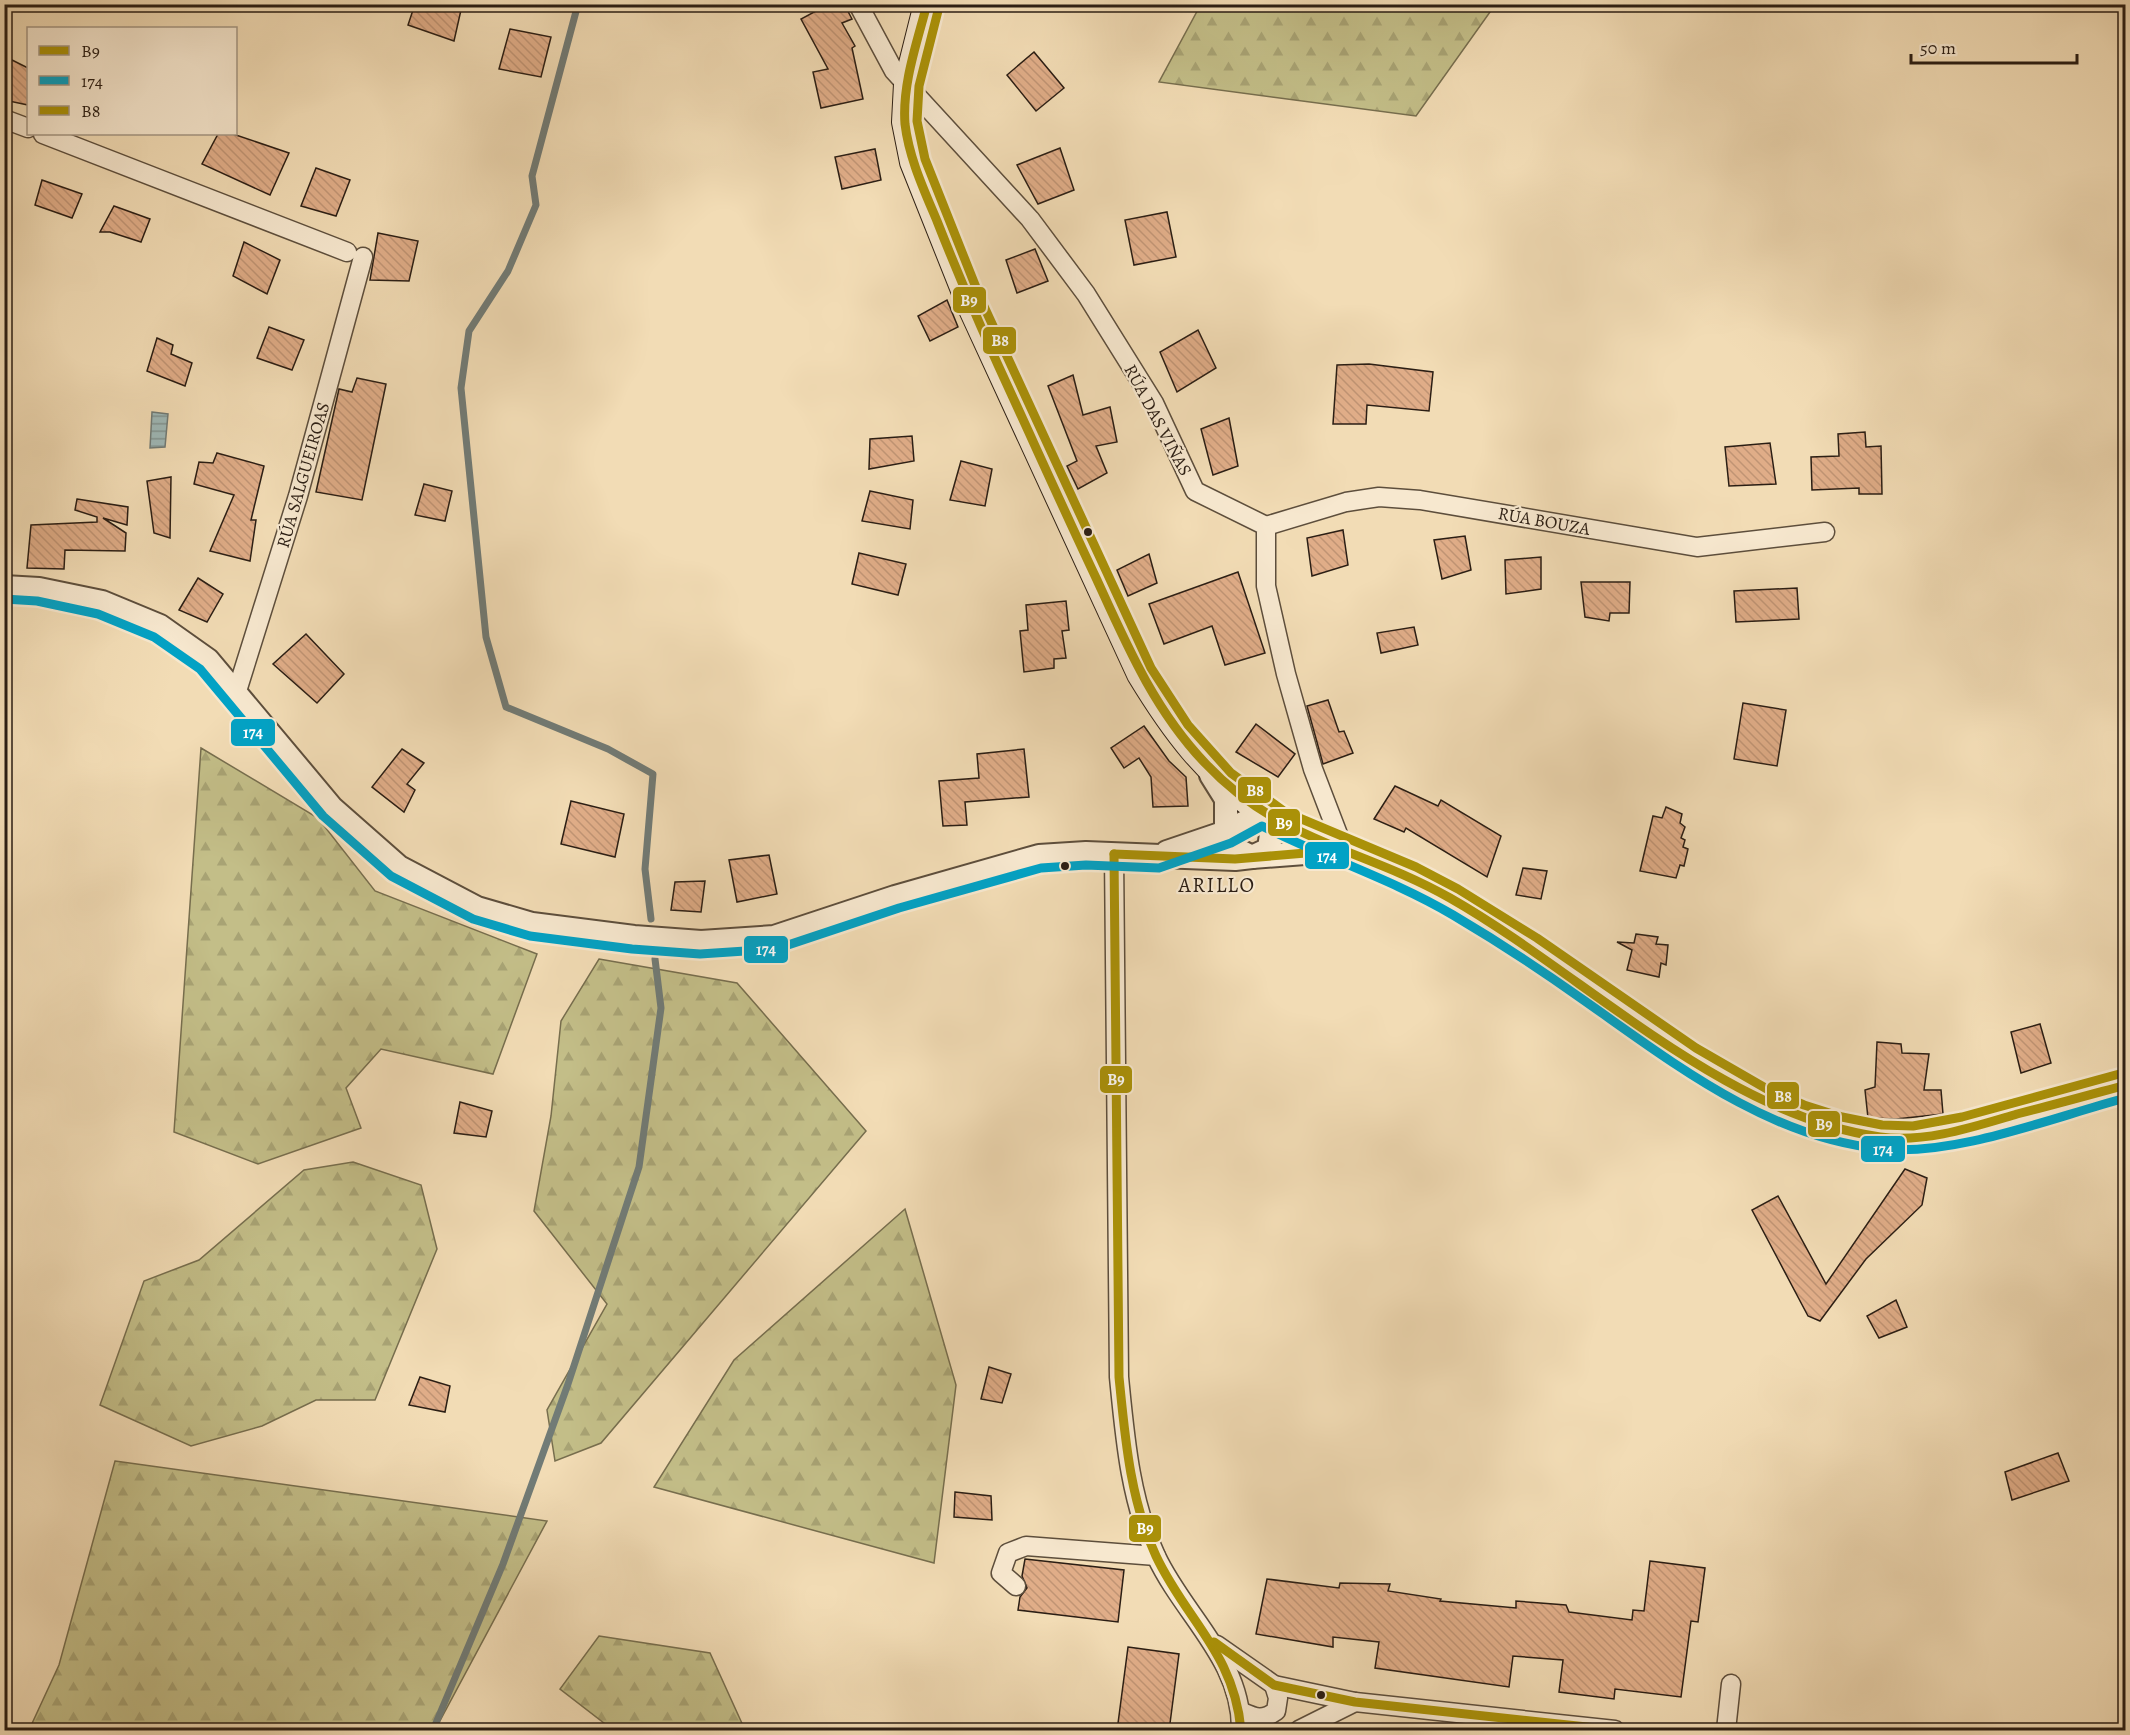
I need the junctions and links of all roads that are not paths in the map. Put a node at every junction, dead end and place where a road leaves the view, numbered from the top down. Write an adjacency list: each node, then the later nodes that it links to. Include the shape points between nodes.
1 (858, 4): 3 (street, RÚA DAS VIÑAS, via 894,71)
2 (927, 4): 3 (main road)
3 (907, 84): 7 (street, RÚA DAS VIÑAS, via 1030,219 1086,294 1154,403 1195,490); 11 (main road, via 905,122 913,162 970,305 1140,675 1169,723)
4 (4, 119): 5 (street)
5 (27, 128)
6 (46, 135): 10 (street, RÚA SALGUEIROAS, via 355,254 298,496)
7 (1266, 526): 8 (street, RÚA BOUZA, via 1346,502 1379,497 1420,500 1697,547); 14 (street, via 1266,586 1286,674 1313,769)
8 (1825, 532)
9 (4, 587): 10 (street, via 39,589 102,602 160,626 208,660)
10 (237, 691): 15 (street, via 332,808 399,867 477,908 532,924 701,942 774,937 1039,856)
11 (1205, 766): 12 (main road); 13 (street, via 1226,799)
12 (1268, 816): 13 (street); 14 (main road); 17 (street, via 1269,849)
13 (1226, 832): 16 (street); 17 (street, via 1236,849)
14 (1344, 849): 17 (street); 18 (main road, via 1431,888 1473,912 1660,1040 1749,1093 1847,1131 1883,1137 1934,1136)
15 (1114, 854): 16 (street); 19 (street, via 1119,1377 1125,1443 1135,1493)
16 (1155, 856): 17 (street)
17 (1252, 857)
18 (2126, 1085)
19 (1156, 1556): 20 (street, via 1026,1546 1008,1553 1001,1573); 21 (street)
20 (1016, 1586)
21 (1214, 1642): 23 (street); 25 (street, via 1231,1676)
22 (1731, 1684): 29 (street)
23 (1274, 1685): 24 (street); 25 (street, via 1276,1711 1258,1719)
24 (1354, 1702): 27 (street); 28 (street)
25 (1242, 1712): 26 (street)
26 (1241, 1731)
27 (1299, 1731)
28 (1615, 1731)
29 (1726, 1731)

